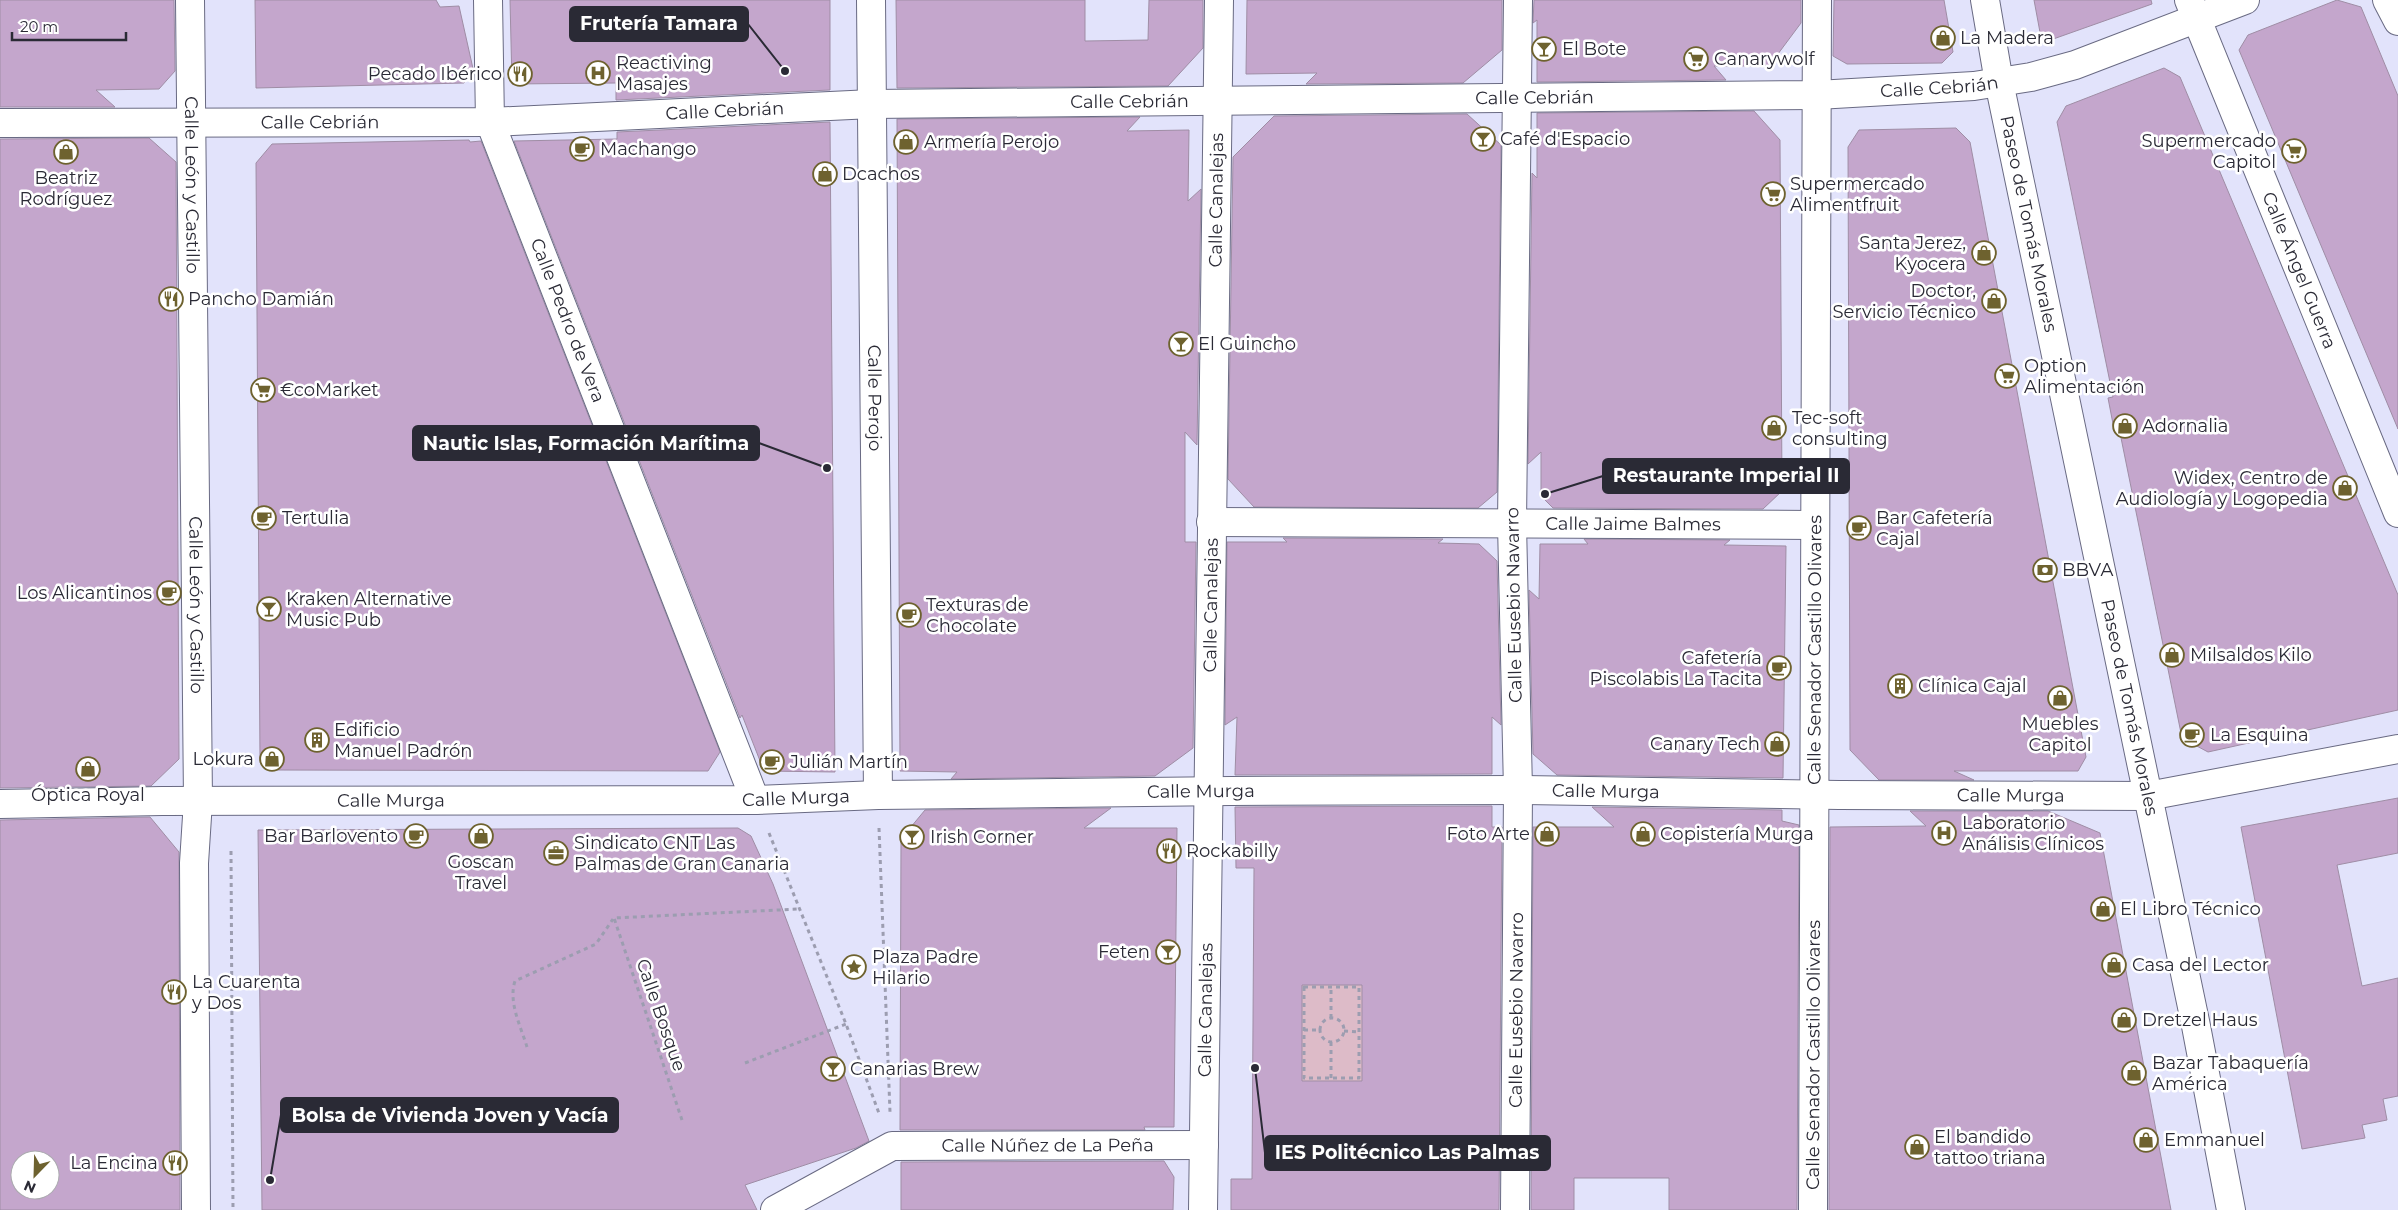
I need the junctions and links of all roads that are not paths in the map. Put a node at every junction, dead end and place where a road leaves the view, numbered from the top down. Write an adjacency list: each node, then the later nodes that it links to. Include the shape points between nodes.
1 (190, 0): 17 (street, Calle León y Castillo)
2 (488, 0): 18 (street, Calle Pedro de Vera)
3 (871, 0): 16 (street, Calle Perojo)
4 (1219, 0): 15 (street, Calle Canalejas)
5 (1518, 0): 14 (street, Calle Eusebio Navarro)
6 (1817, 0): 13 (street, Calle Senador Castillo Olivares)
7 (1985, 0): 12 (street, Paseo de Tomás Morales)
8 (2245, 0): 10 (street, Calle Cebrián)
9 (2387, 0): 11 (street)
10 (2194, 9): 12 (street, Calle Cebrián, via 2075,65); 20 (street, Calle Ángel Guerra)
11 (2398, 21)
12 (2000, 82): 13 (street, Calle Cebrián); 29 (street, Paseo de Tomás Morales)
13 (1817, 95): 14 (street, Calle Cebrián); 23 (street, Calle Senador Castillo Olivares)
14 (1518, 97): 15 (street, Calle Cebrián); 22 (street, Calle Eusebio Navarro)
15 (1217, 101): 16 (street, Calle Cebrián); 21 (street, Calle Canalejas)
16 (872, 104): 18 (street, Calle Cebrián); 27 (street, Calle Perojo)
17 (190, 122): 18 (street, Calle Cebrián); 19 (street, Calle Cebrián); 31 (street, Calle León y Castillo)
18 (490, 122): 30 (street, Calle Pedro de Vera)
19 (0, 123)
20 (2398, 513)
21 (1211, 522): 22 (street, Calle Jaime Balmes); 26 (street, Calle Canalejas)
22 (1512, 524): 23 (street, Calle Jaime Balmes); 25 (street, Calle Eusebio Navarro)
23 (1815, 525): 28 (street, Calle Senador Castillo Olivares)
24 (2398, 748): 29 (street, Calle Murga)
25 (1518, 790): 26 (street, Calle Murga); 28 (street, Calle Murga); 37 (street, Calle Eusebio Navarro)
26 (1208, 792): 27 (street, Calle Murga); 33 (street, Calle Canalejas)
27 (878, 795): 30 (street, Calle Murga)
28 (1814, 795): 29 (street, Calle Murga); 38 (street, Calle Senador Castillo Olivares)
29 (2148, 796): 39 (street, Paseo de Tomás Morales)
30 (755, 800): 31 (street, Calle Murga)
31 (198, 801): 32 (street, Calle Murga); 34 (street, Calle León y Castillo, via 194,863)
32 (0, 804)
33 (1204, 1145): 35 (street, Calle Núñez de La Peña, via 892,1146); 36 (street, Calle Canalejas)
34 (196, 1210)
35 (775, 1210)
36 (1203, 1210)
37 (1515, 1210)
38 (1813, 1210)
39 (2231, 1210)

